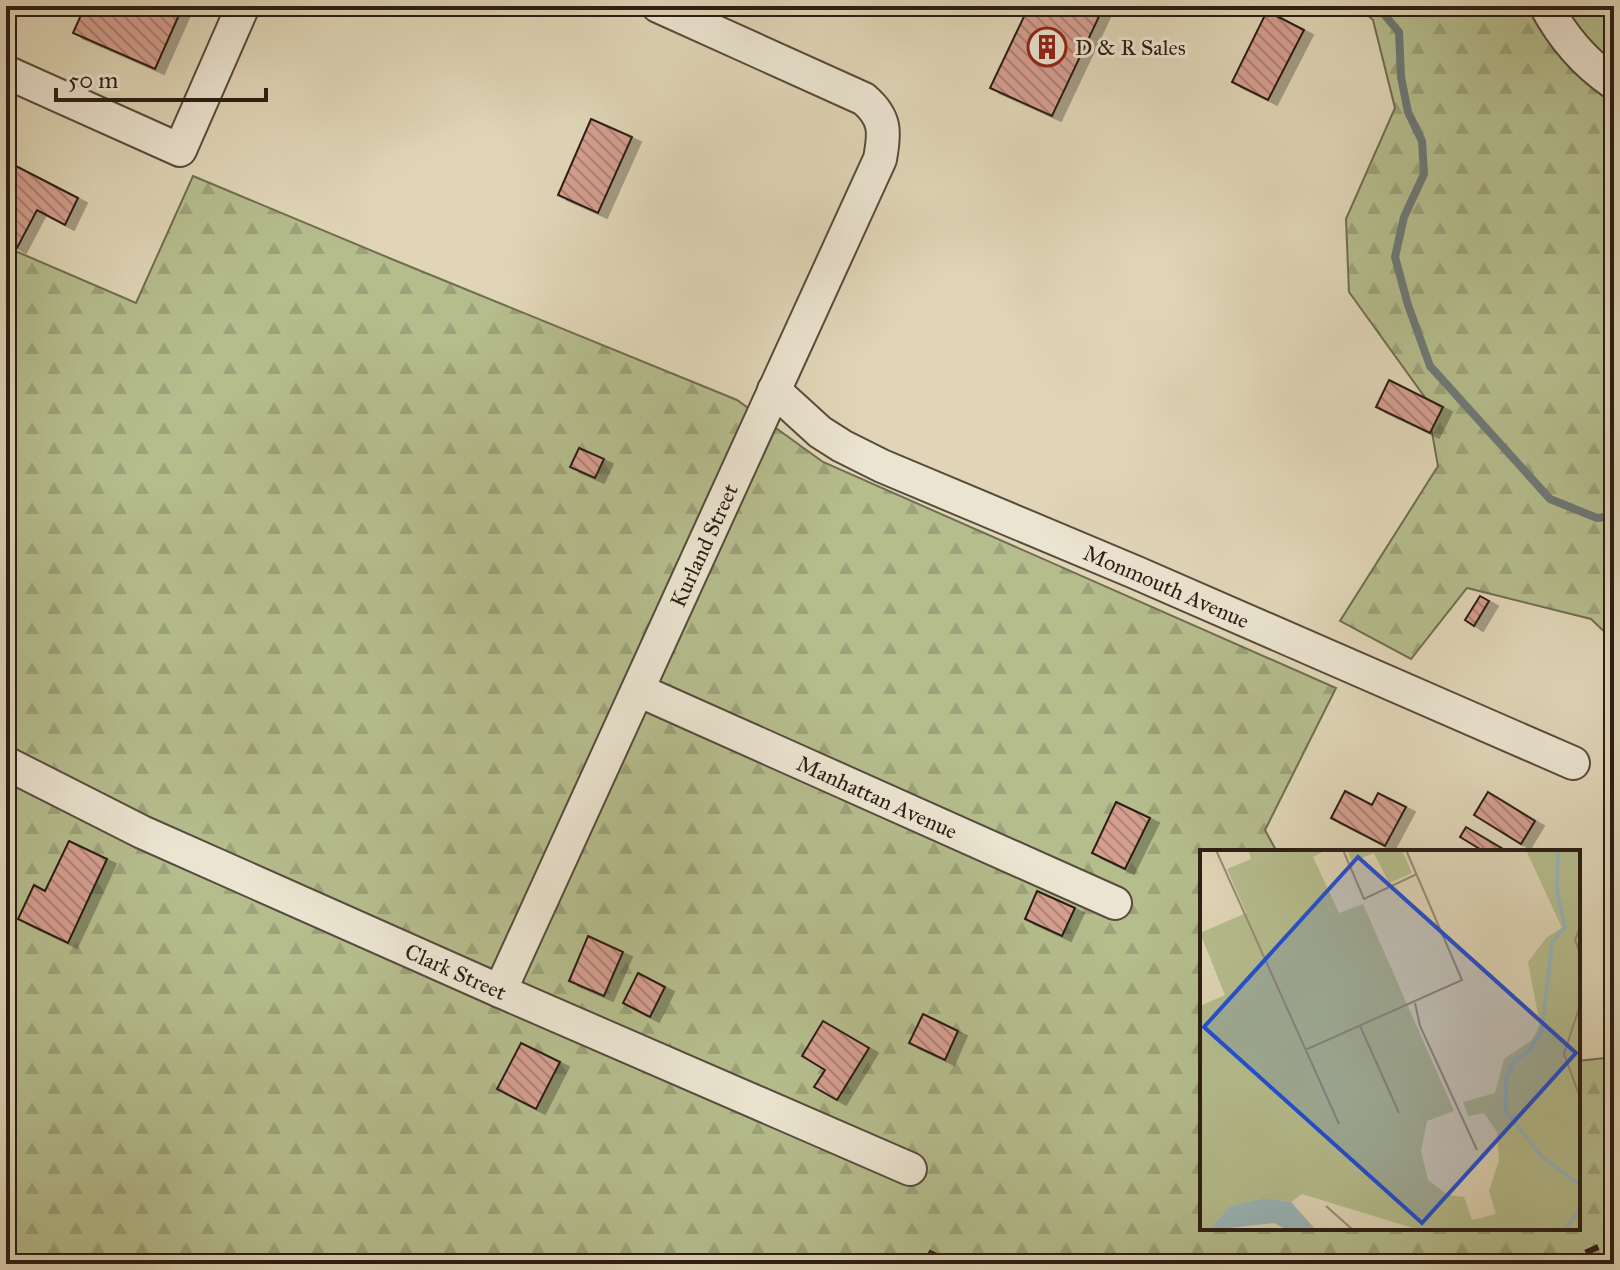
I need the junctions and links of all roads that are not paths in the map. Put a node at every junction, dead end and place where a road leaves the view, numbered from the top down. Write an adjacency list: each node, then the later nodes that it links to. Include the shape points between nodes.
1 (243, 6): 4 (street, via 180,150)
2 (658, 6): 6 (street, Kurland Street, via 864,99 883,125 880,159)
3 (1546, 6): 5 (street, via 1578,51)
4 (6, 72)
5 (1614, 83)
6 (774, 390): 7 (street, Kurland Street); 9 (street, Monmouth Avenue, via 820,432 882,466)
7 (638, 690): 10 (street, Manhattan Avenue); 11 (street, Kurland Street)
8 (6, 763): 11 (street, Clark Street, via 142,832)
9 (1573, 763)
10 (1115, 903)
11 (500, 991): 12 (street, Clark Street)
12 (910, 1169)

